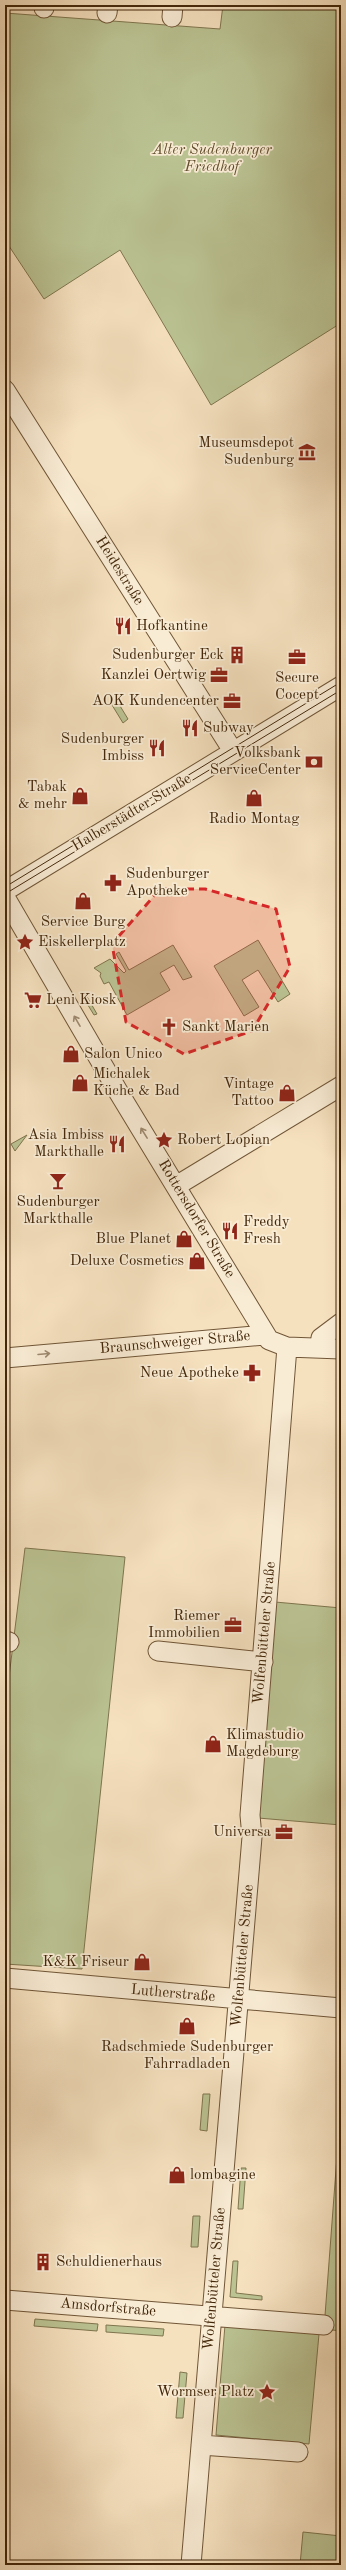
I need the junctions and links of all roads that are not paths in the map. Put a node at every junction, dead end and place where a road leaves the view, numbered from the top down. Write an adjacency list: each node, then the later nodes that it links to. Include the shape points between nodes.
1 (5, 390): 3 (street, Heidestraße)
2 (341, 686): 3 (street, Halberstädter Straße)
3 (233, 751): 4 (street, Halberstädter Straße)
4 (5, 890)
5 (5, 897): 7 (street, Rottersdorfer Straße, one-way to 5)
6 (341, 1086): 7 (street)
7 (176, 1186): 9 (street, Rottersdorfer Straße)
8 (341, 1323): 11 (street, via 321,1338)
9 (265, 1335): 10 (street, Braunschweiger Straße, via 275,1344); 13 (street, Braunschweiger Straße, one-way to 9)
10 (287, 1347): 11 (street, Braunschweiger Straße); 15 (street, Wolfenbütteler Straße)
11 (320, 1348): 12 (street, Braunschweiger Straße)
12 (341, 1349)
13 (5, 1358)
14 (158, 1651): 15 (street)
15 (263, 1662): 17 (street, Wolfenbütteler Straße)
16 (5, 1978): 17 (street, Lutherstraße)
17 (240, 2000): 18 (street, Lutherstraße); 20 (street, Wolfenbütteler Straße)
18 (341, 2008)
19 (5, 2300): 20 (street, Amsdorfstraße)
20 (211, 2316): 21 (street); 22 (street, Wolfenbütteler Straße)
21 (324, 2325)
22 (201, 2445): 23 (street); 24 (street, Wolfenbütteler Straße)
23 (298, 2452)
24 (191, 2565)

